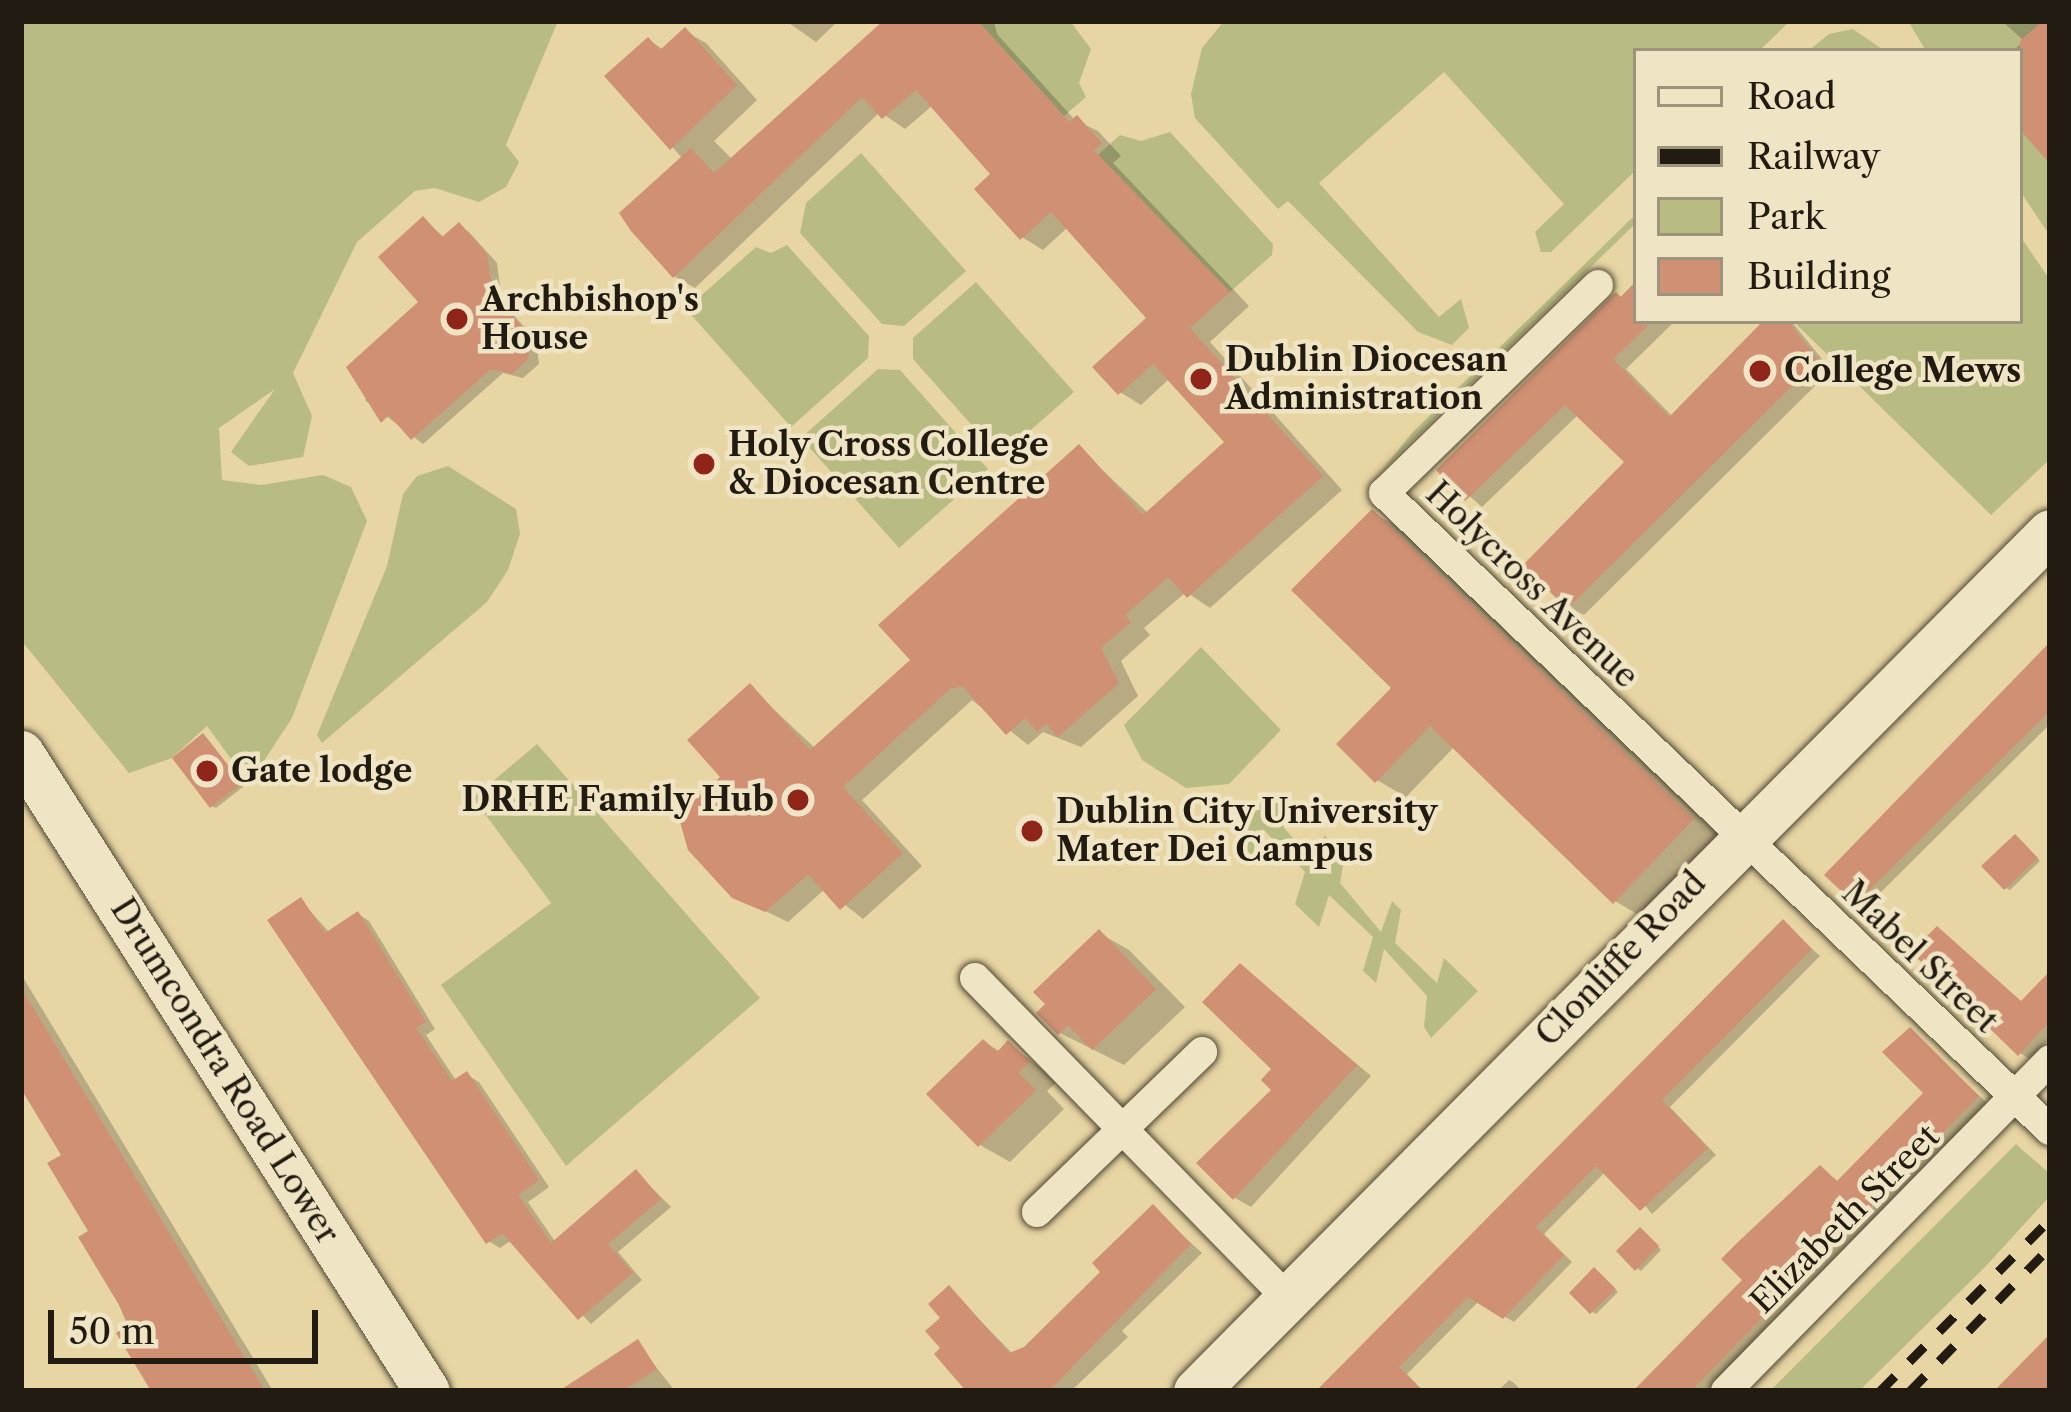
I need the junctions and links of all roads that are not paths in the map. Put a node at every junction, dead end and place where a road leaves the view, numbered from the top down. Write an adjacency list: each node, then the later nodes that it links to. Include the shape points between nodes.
1 (1598, 285): 4 (street, Holycross Avenue, via 1384,493)
2 (2050, 532): 4 (main road, Clonliffe Road)
3 (21, 753): 13 (main road, Drumcondra Road Lower)
4 (1741, 836): 8 (street, Mabel Street); 12 (main road, Clonliffe Road)
5 (975, 978): 9 (street)
6 (1202, 1052): 9 (street)
7 (2050, 1060): 8 (street, Elizabeth Street)
8 (2015, 1096): 10 (street, Mabel Street); 15 (street, Elizabeth Street)
9 (1122, 1129): 11 (street); 12 (street)
10 (2050, 1130)
11 (1037, 1212)
12 (1288, 1299): 14 (main road, Clonliffe Road)
13 (427, 1391)
14 (1196, 1391)
15 (1726, 1391)

